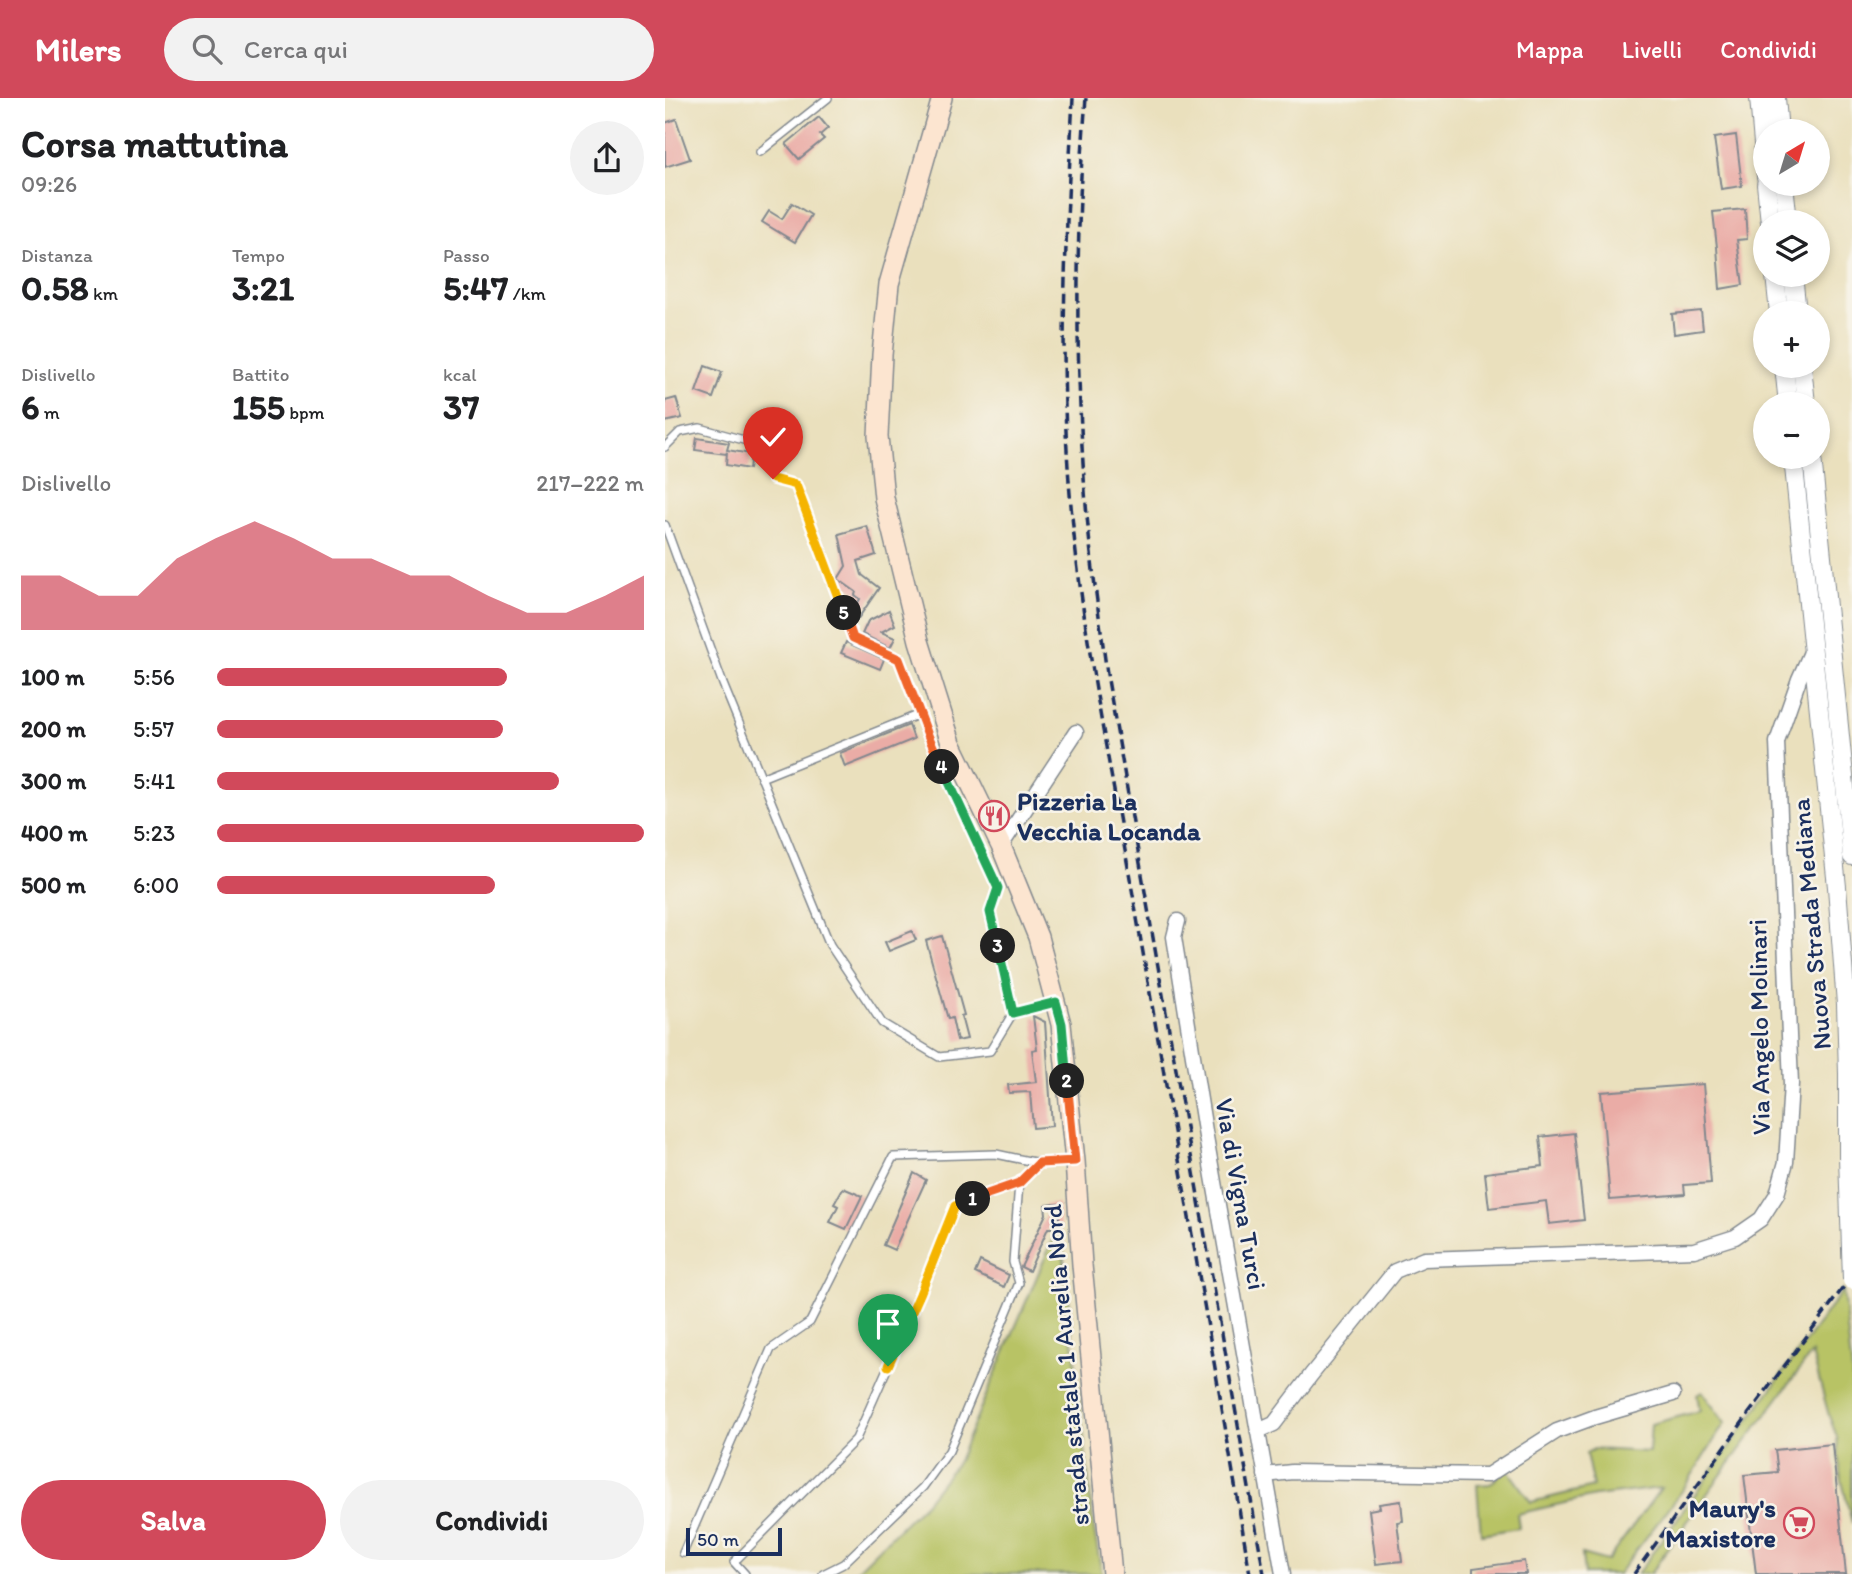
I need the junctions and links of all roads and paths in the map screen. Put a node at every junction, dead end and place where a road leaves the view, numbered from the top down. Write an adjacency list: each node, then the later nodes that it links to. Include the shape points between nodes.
1 (828, 98): 7 (lane)
2 (942, 98): 16 (main road, strada statale 1 Aurelia Nord, via 889,284 878,436 884,498 919,641 951,743)
3 (1759, 98): 5 (street)
4 (1776, 98): 6 (street)
5 (1761, 119)
6 (1778, 119)
7 (759, 152)
8 (665, 447): 13 (lane, via 680,432 700,428 751,442 773,479 796,485 853,638 899,659)
9 (1795, 469): 12 (street)
10 (1813, 469): 12 (street, Via Angelo Molinari)
11 (665, 525): 15 (lane)
12 (1821, 647): 17 (street, Nuova Strada Mediana); 24 (street, Nuova Strada Mediana, bridge, via 1846,1004); 26 (street, Via Angelo Molinari, via 1799,679 1777,742 1791,1084 1786,1162 1777,1194 1761,1219 1735,1237 1693,1250 1424,1259 1395,1271 1274,1424)
13 (920, 714): 15 (lane); 20 (lane, via 998,888 990,912)
14 (1076, 732): 16 (street)
15 (761, 778): 20 (lane, via 830,945 882,1023 939,1057 990,1051)
16 (1001, 846): 19 (main road, strada statale 1 Aurelia Nord, via 1038,937)
17 (1852, 856)
18 (1178, 921): 26 (street, Via di Vigna Turci, via 1174,937)
19 (1056, 1002): 20 (lane); 21 (main road, strada statale 1 Aurelia Nord)
20 (1013, 1013)
21 (1075, 1161): 22 (lane); 31 (main road, strada statale 1 Aurelia Nord)
22 (1039, 1163): 23 (lane); 28 (lane, via 996,1154 893,1157 810,1322 771,1349)
23 (1019, 1183): 29 (lane, via 955,1206 856,1439 733,1562); 30 (lane, via 1013,1262 1019,1283 949,1451 923,1487 843,1564)
24 (1852, 1280)
25 (1674, 1394): 27 (street, via 1557,1431 1488,1475)
26 (1258, 1431): 27 (street, Via di Vigna Turci)
27 (1265, 1475): 32 (street, Via di Vigna Turci)
28 (683, 1553)
29 (745, 1574)
30 (824, 1574)
31 (1112, 1574)
32 (1283, 1574)

